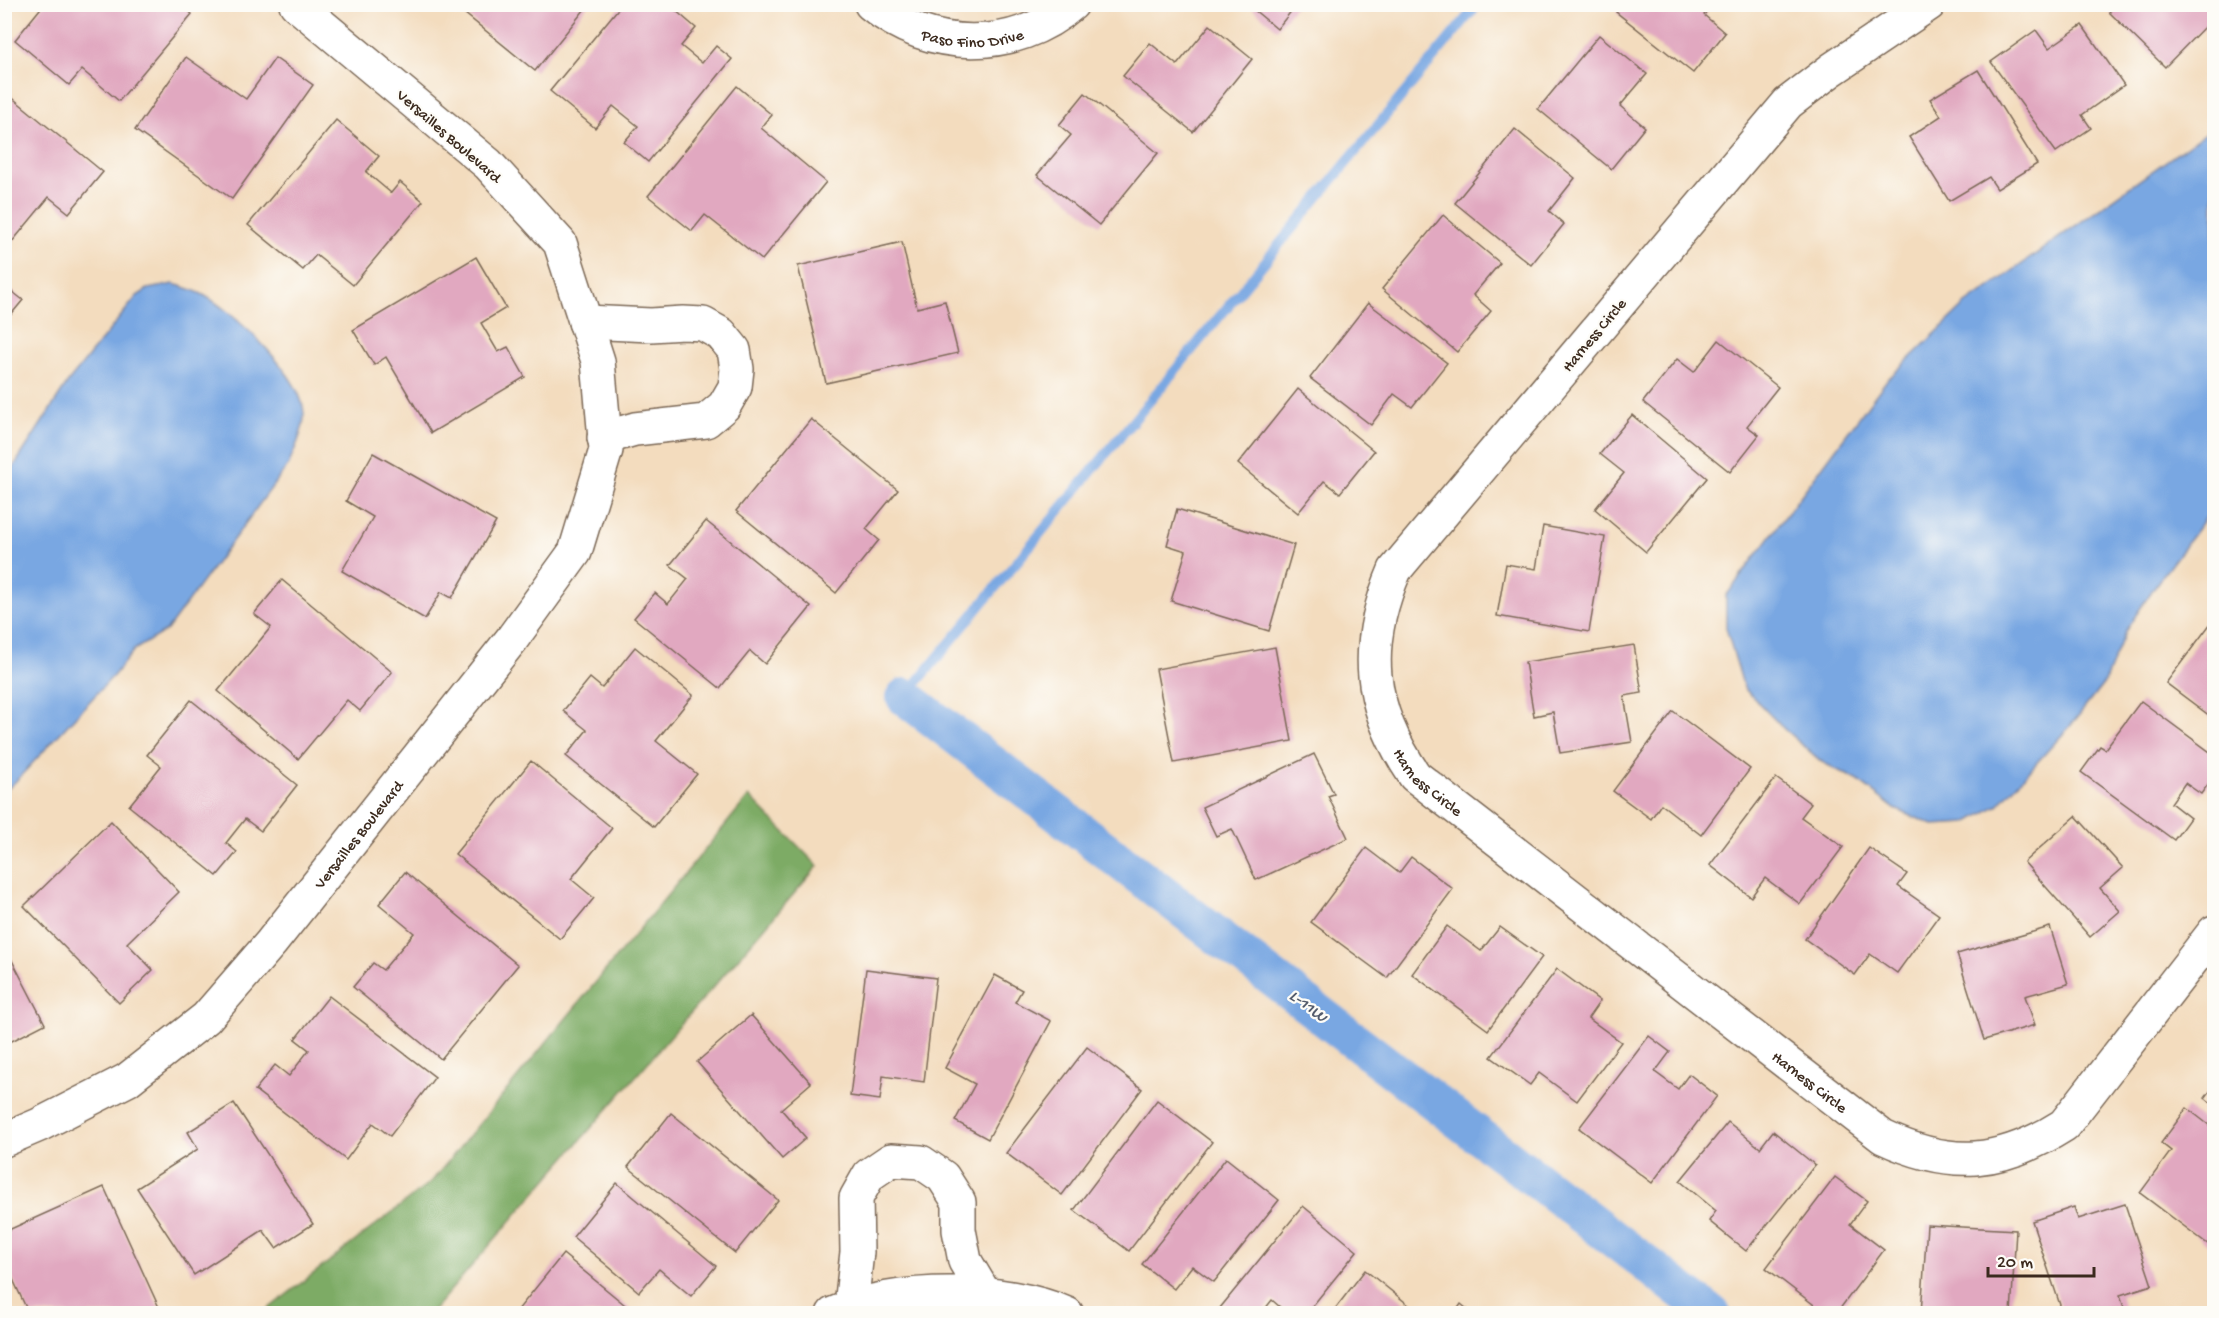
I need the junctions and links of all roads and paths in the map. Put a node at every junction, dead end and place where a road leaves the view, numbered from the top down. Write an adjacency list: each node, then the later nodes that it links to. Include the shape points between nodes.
1 (296, 4): 5 (street, Versailles Boulevard, via 488,164 560,243)
2 (871, 4): 3 (street, Paso Fino Drive, via 902,26 945,40 971,42 1024,33)
3 (1072, 4)
4 (1929, 4): 7 (street, Harness Circle, via 1788,103 1395,570 1380,609 1374,641 1377,691 1383,715 1401,756 1415,776 1883,1137 1926,1154 1961,1159 1989,1157 2016,1151 2064,1125)
5 (585, 322): 6 (street, Versailles Boulevard, via 598,361); 6 (street, via 703,324 721,334 734,350 735,387 724,406 706,421 635,429)
6 (604, 438): 8 (street, Versailles Boulevard, via 606,450 575,552 512,639 271,943 206,1018 127,1080)
7 (2214, 932)
8 (4, 1140)
9 (984, 1293): 10 (street, via 924,1293); 10 (street, via 965,1261 959,1202 943,1177 921,1162 891,1160 869,1175 856,1198 857,1252); 11 (street, via 1050,1306)
10 (842, 1310)
11 (1067, 1314)

